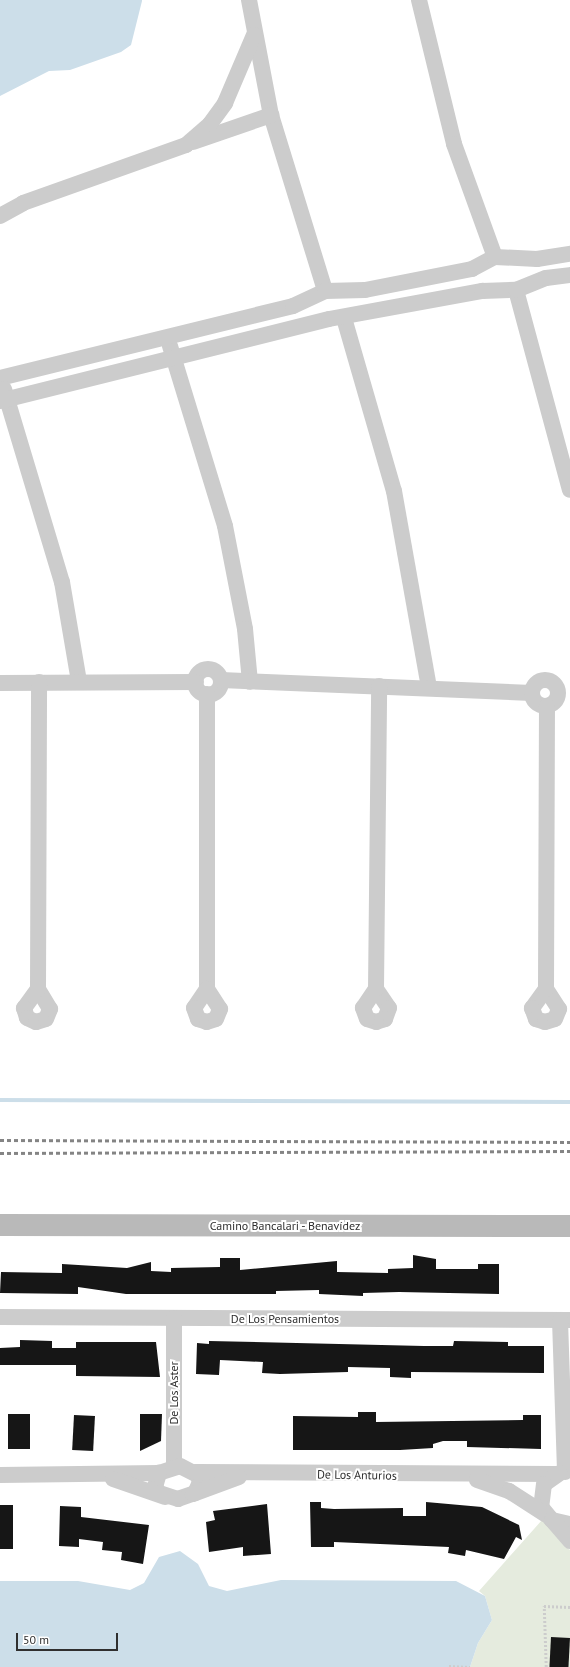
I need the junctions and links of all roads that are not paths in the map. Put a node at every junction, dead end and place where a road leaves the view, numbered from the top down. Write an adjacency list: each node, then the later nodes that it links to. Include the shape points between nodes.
1 (249, 0): 3 (street)
2 (419, 0): 8 (street, via 454,144)
3 (254, 35): 4 (street); 5 (street, via 225,103 210,124)
4 (271, 115): 5 (street); 14 (street)
5 (186, 144): 6 (street, via 23,203)
6 (0, 216)
7 (570, 254): 9 (street)
8 (490, 259): 9 (street); 12 (street, via 483,272); 13 (street, via 472,269)
9 (521, 260): 11 (street, via 528,268)
10 (570, 275): 11 (street)
11 (523, 287): 12 (street); 20 (street)
12 (490, 290): 15 (street)
13 (351, 291): 14 (street); 15 (street, via 358,302)
14 (319, 293): 15 (street, via 315,305); 16 (street, via 293,306)
15 (343, 316): 17 (street); 28 (street, via 394,490)
16 (168, 337): 17 (street); 18 (street)
17 (173, 356): 19 (street); 25 (street, via 225,526 245,629)
18 (1, 378): 19 (street)
19 (3, 400): 22 (street, via 62,582)
20 (570, 490)
21 (221, 680): 24 (street, via 216,671 208,669 201,671); 25 (street); 30 (street, via 218,690)
22 (80, 681): 23 (street); 24 (street)
23 (39, 682): 26 (street); 33 (street)
24 (196, 682): 30 (street, via 200,691)
25 (250, 682): 27 (street)
26 (0, 683)
27 (379, 686): 28 (street); 35 (street)
28 (429, 687): 31 (street)
29 (564, 692): 31 (street, via 545,681 538,683); 32 (street)
30 (207, 694): 34 (street)
31 (532, 694): 32 (street, via 537,703)
32 (547, 706): 36 (street)
33 (38, 989)
34 (207, 989)
35 (376, 989)
36 (546, 989)
37 (0, 1225): 38 (main road, Camino Bancalari - Benavídez)
38 (570, 1226)
39 (0, 1317): 40 (street, De Los Pensamientos)
40 (174, 1318): 41 (street, De Los Pensamientos); 42 (street, De Los Aster)
41 (565, 1320): 46 (street)
42 (174, 1467): 43 (street); 44 (street)
43 (195, 1472): 45 (street, De Los Anturios); 50 (street, via 200,1482)
44 (159, 1473): 48 (street); 51 (street, via 155,1488)
45 (250, 1473): 49 (street, De Los Anturios); 50 (street)
46 (564, 1473): 49 (street, De Los Anturios); 52 (street, via 541,1492)
47 (0, 1475): 48 (street)
48 (102, 1475): 51 (street)
49 (464, 1476): 52 (street, via 509,1491)
50 (193, 1494): 51 (street, via 178,1499)
51 (166, 1497)
52 (549, 1517): 53 (street); 54 (street)
53 (570, 1524)
54 (570, 1541)

